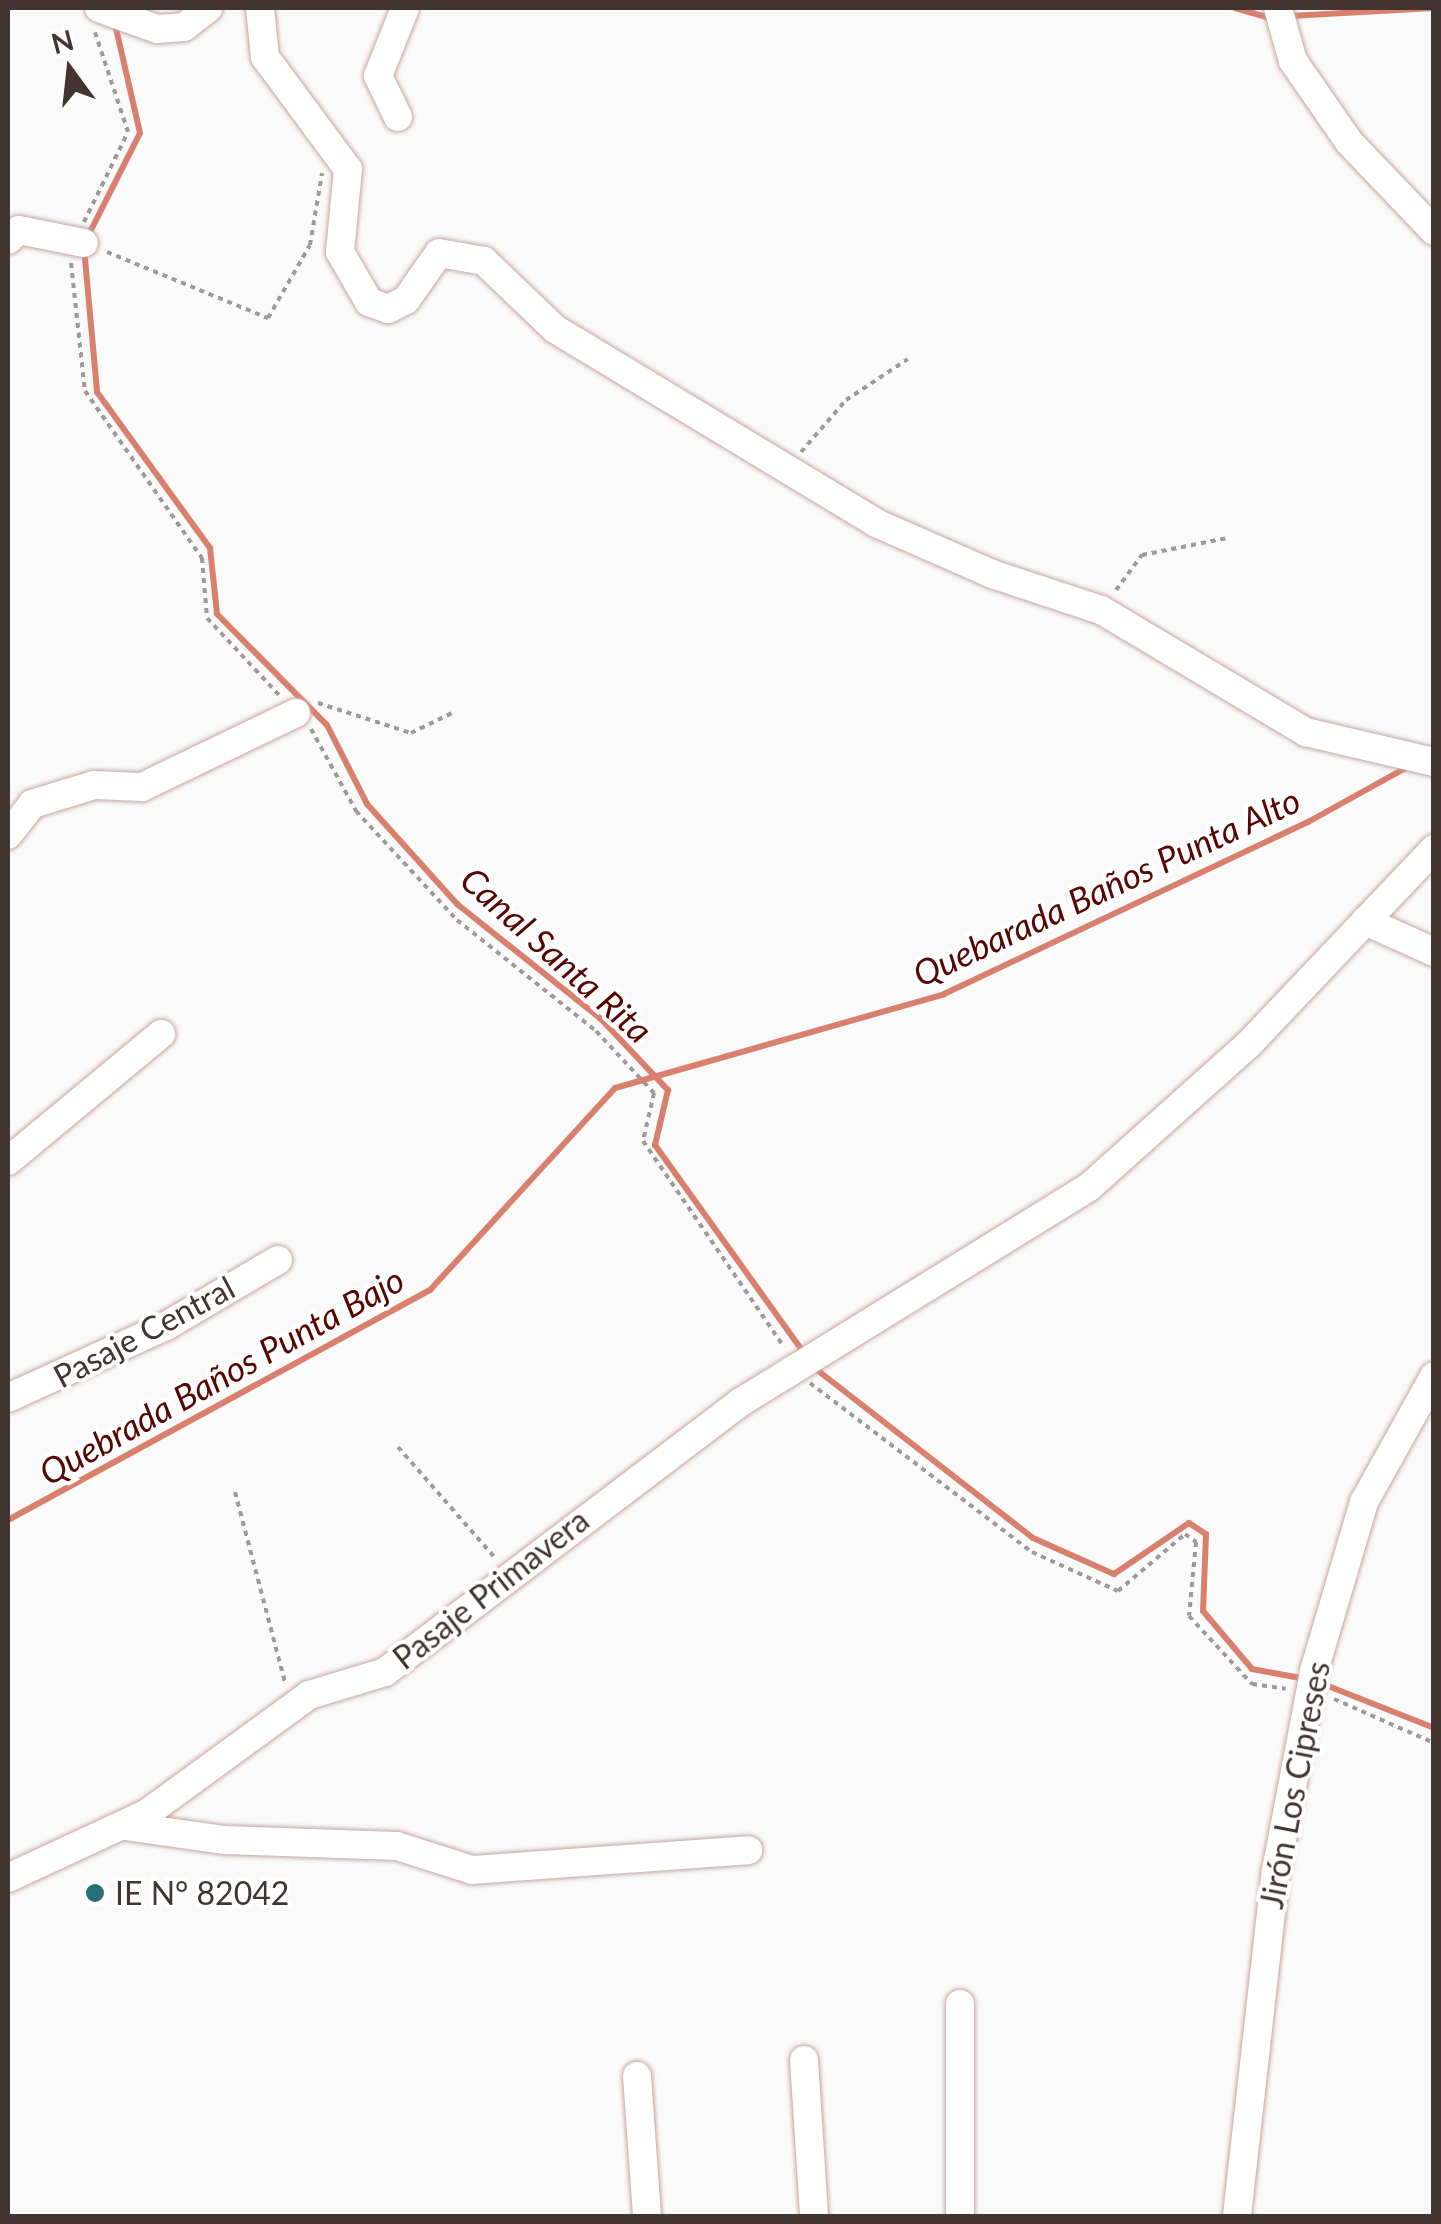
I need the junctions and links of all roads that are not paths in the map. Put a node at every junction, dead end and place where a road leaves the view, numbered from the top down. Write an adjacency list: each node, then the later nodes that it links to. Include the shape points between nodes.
1 (208, 8): 4 (street, via 184,27)
2 (260, 8): 12 (street, via 265,57 348,168 340,252 369,302 388,310 406,300 439,254 463,252 484,261 555,329 876,523 992,574 1102,610 1306,732)
3 (405, 8): 6 (street, via 378,76)
4 (97, 14)
5 (1281, 19): 7 (street, via 1293,60 1349,142)
6 (398, 117)
7 (1423, 207): 8 (street)
8 (1434, 231)
9 (8, 240): 10 (street, via 19,230)
10 (80, 242)
11 (296, 713): 13 (street, via 142,787 94,785 32,804)
12 (1434, 762)
13 (8, 835)
14 (1434, 849): 15 (street, Pasaje Primavera)
15 (1365, 922): 16 (street); 22 (street, Pasaje Primavera, via 1248,1044 1089,1187 802,1363 386,1672 291,1707)
16 (1434, 952)
17 (161, 1034): 18 (street)
18 (8, 1161)
19 (278, 1260): 21 (street, Pasaje Central, via 166,1326)
20 (1434, 1376): 31 (street, Jirón Los Cipreses, via 1364,1502 1310,1693 1254,2028)
21 (8, 1398)
22 (125, 1826): 23 (street, via 226,1840 397,1846 472,1870); 24 (street, Pasaje Primavera)
23 (748, 1850)
24 (8, 1878)
25 (960, 2004): 30 (street)
26 (804, 2060): 29 (street)
27 (637, 2076): 28 (street)
28 (647, 2216)
29 (814, 2216)
30 (960, 2216)
31 (1237, 2216)

